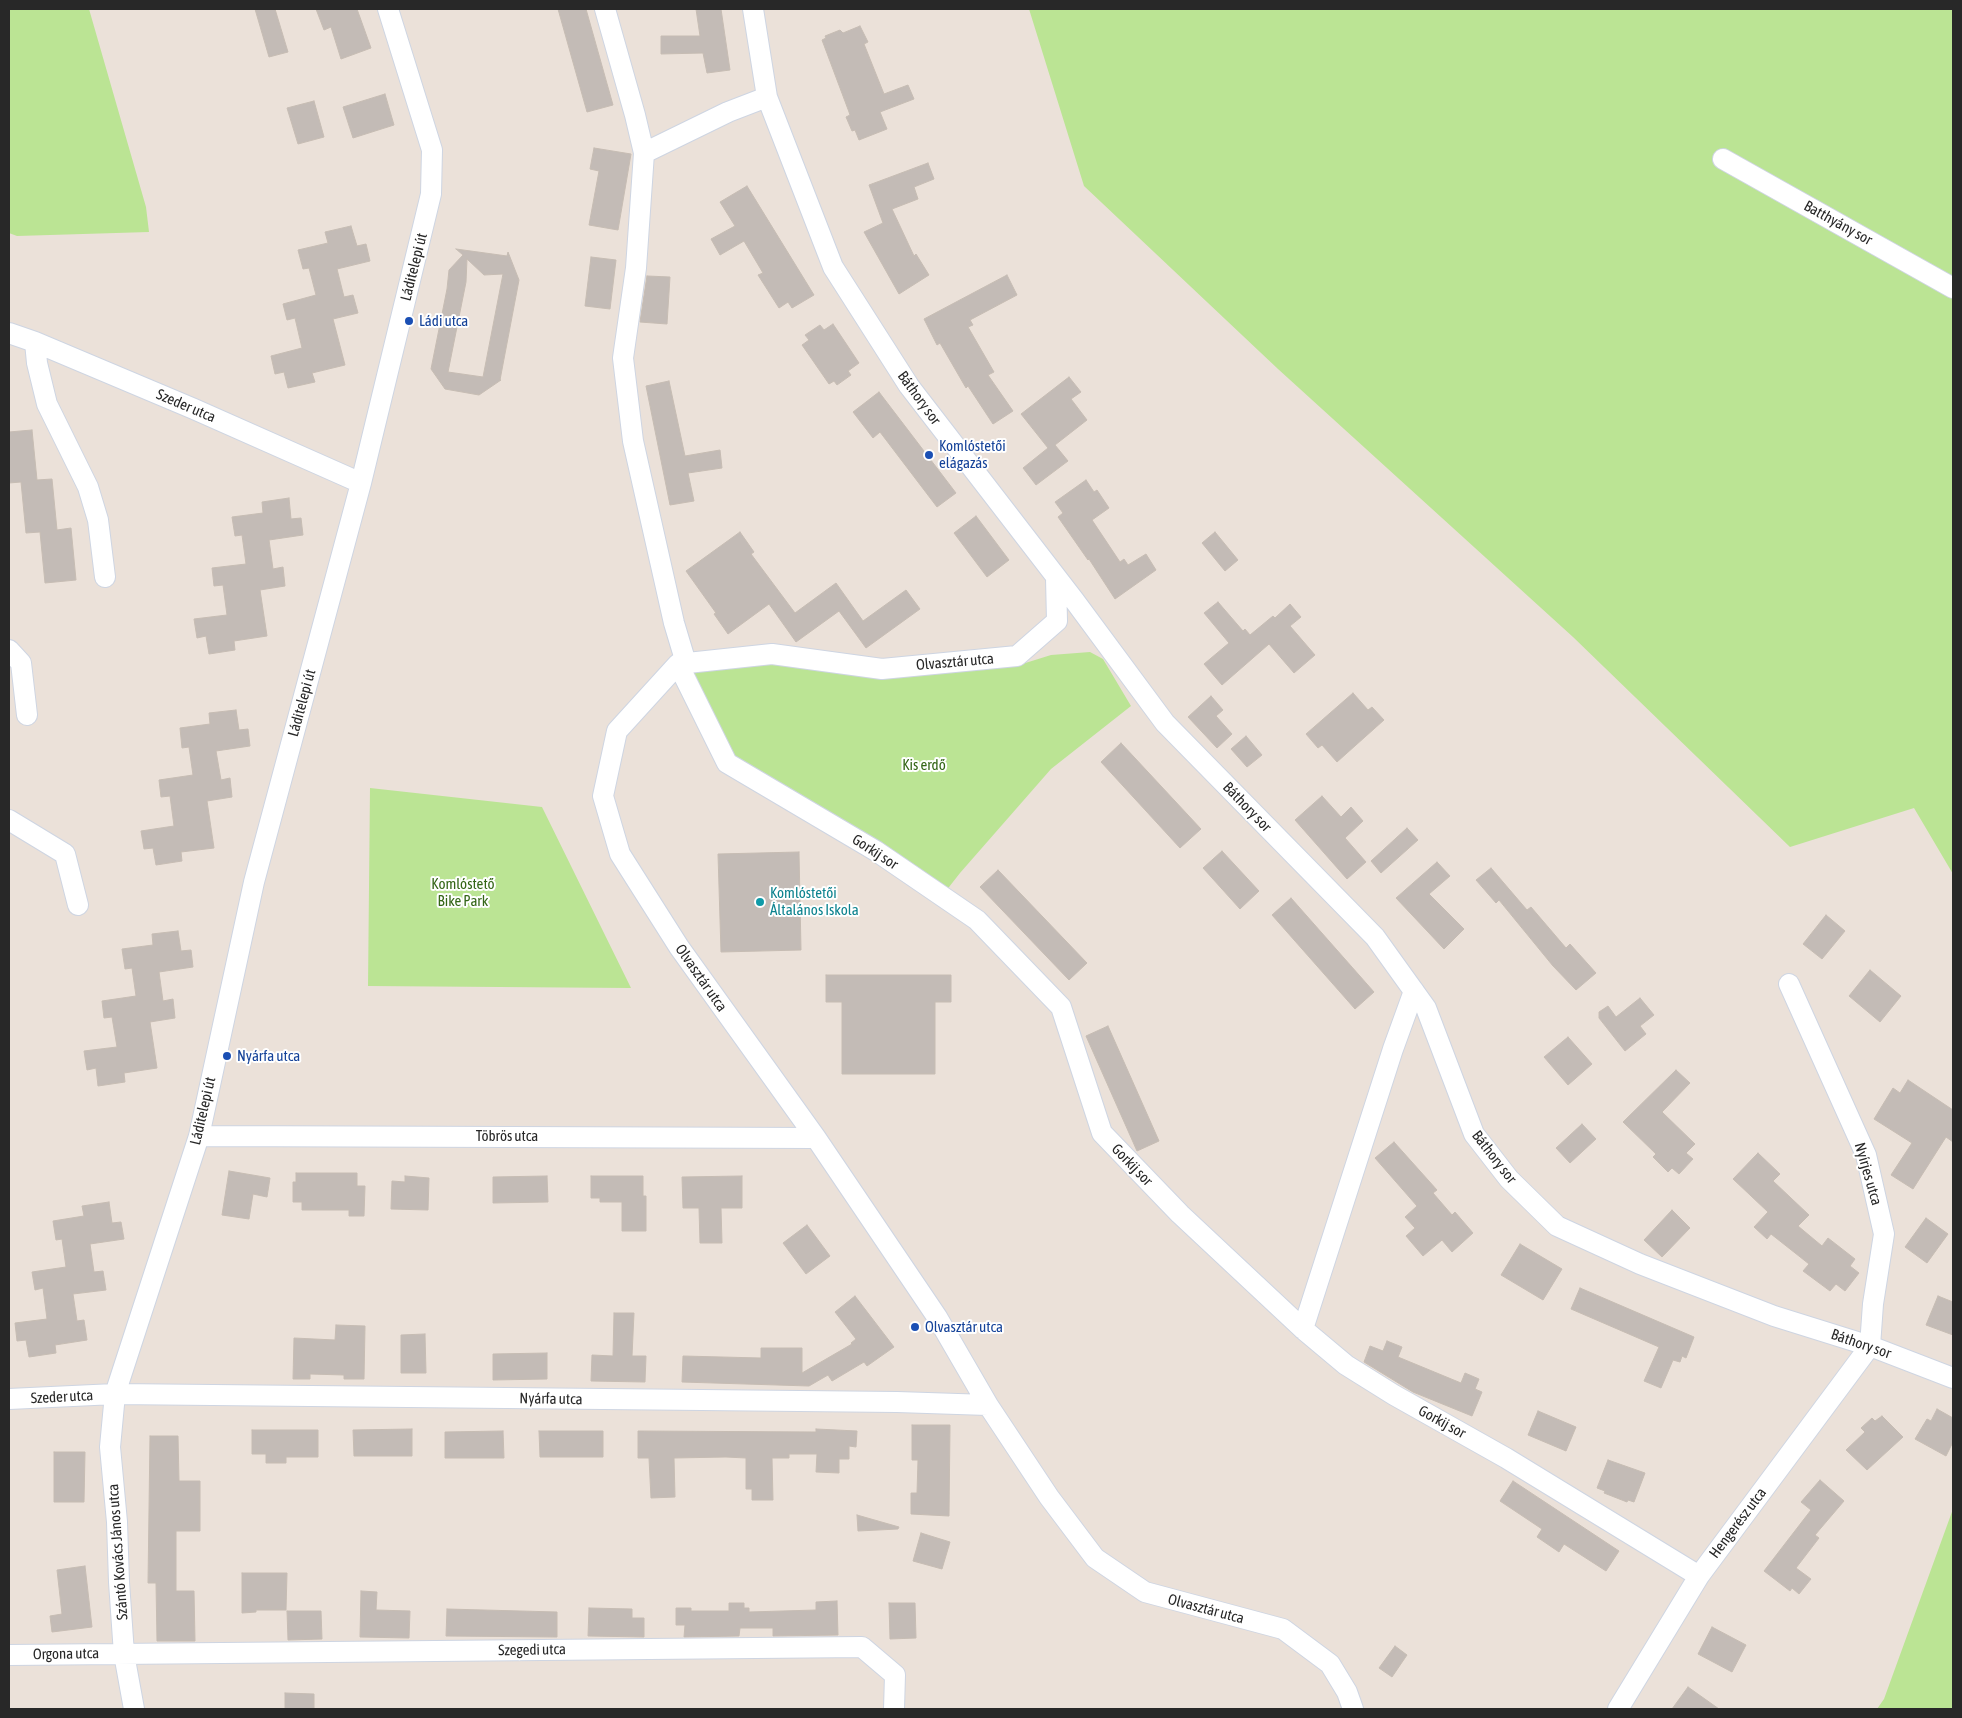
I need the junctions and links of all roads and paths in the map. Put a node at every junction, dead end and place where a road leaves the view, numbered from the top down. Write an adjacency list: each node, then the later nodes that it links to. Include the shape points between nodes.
1 (388, 9): 10 (street, Láditelepi út, via 432,150 431,194)
2 (605, 9): 5 (street, Gorkij sor)
3 (753, 9): 4 (street, Báthory sor)
4 (767, 97): 5 (street, via 728,112); 12 (street, Báthory sor, via 833,267 909,386)
5 (644, 153): 14 (street, Gorkij sor, via 636,268 623,358 633,441)
6 (1724, 159): 7 (street, Batthyány sor)
7 (1953, 288)
8 (9, 333): 9 (street, Szeder utca)
9 (35, 342): 10 (street, Szeder utca); 11 (street, via 47,404 88,487 98,520)
10 (361, 483): 20 (street, Láditelepi út, via 254,882)
11 (106, 577)
12 (1056, 578): 14 (street, Olvasztár utca, via 1057,621 1018,656 882,669 772,654); 19 (street, Báthory sor, via 1165,723 1375,937)
13 (9, 650): 15 (street, via 21,663)
14 (682, 663): 21 (street, Olvasztár utca, via 617,731 603,796 620,854 679,947); 22 (street, Gorkij sor, via 727,763 876,851 977,920 1061,1007 1102,1133 1180,1214)
15 (28, 715)
16 (9, 820): 17 (street, via 65,854)
17 (78, 905)
18 (1789, 984): 23 (street, Nyírjes utca, via 1866,1155 1884,1234)
19 (1414, 991): 22 (street); 23 (street, Báthory sor, via 1426,1008 1474,1134 1509,1179 1557,1226 1667,1275 1774,1316)
20 (199, 1136): 21 (street, Töbrös utca); 25 (street, Láditelepi út)
21 (816, 1138): 27 (street, Olvasztár utca, via 937,1317)
22 (1303, 1329): 28 (street, Gorkij sor, via 1346,1365 1394,1396 1506,1458)
23 (1870, 1346): 24 (street, Báthory sor); 28 (street, Hengerész utca)
24 (1953, 1378)
25 (115, 1394): 26 (street, Szeder utca); 27 (street, Nyárfa utca); 29 (street, Szántó Kovács János utca, via 110,1447)
26 (9, 1399)
27 (988, 1405): 33 (street, Olvasztár utca, via 1049,1497 1096,1558 1146,1592 1283,1630 1330,1664)
28 (1699, 1576): 34 (street, Hengerész utca)
29 (124, 1654): 30 (street, Orgona utca); 31 (street, Szántó Kovács János utca); 32 (street, Szegedi utca, via 862,1647 895,1675)
30 (9, 1655)
31 (134, 1709)
32 (894, 1709)
33 (1353, 1709)
34 (1618, 1709)

